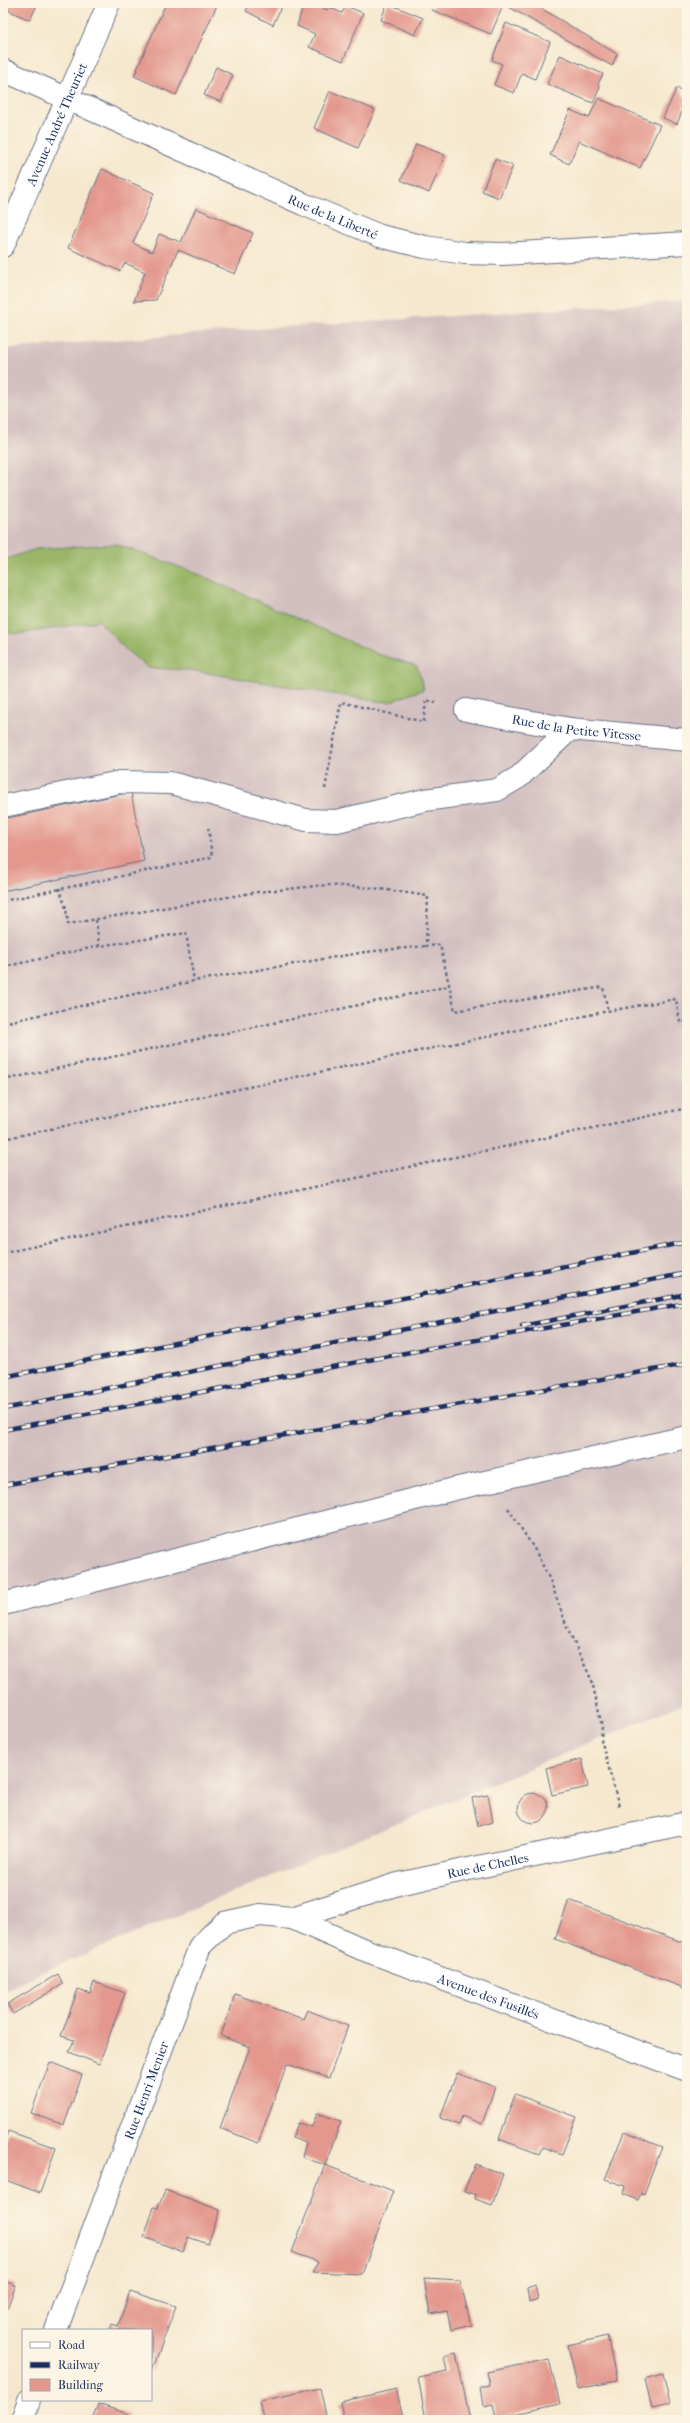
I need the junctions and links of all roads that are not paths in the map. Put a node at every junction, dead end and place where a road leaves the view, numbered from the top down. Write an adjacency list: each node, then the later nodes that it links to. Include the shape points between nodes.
1 (109, 3): 3 (street, Avenue André Theuriet)
2 (3, 70): 3 (street, Rue de la Liberté)
3 (68, 99): 4 (street, Rue de la Liberté, via 373,233 425,247 465,253 503,254); 5 (street, Avenue André Theuriet)
4 (687, 243)
5 (3, 246)
6 (466, 710): 7 (street, Rue de la Petite Vitesse)
7 (570, 729): 8 (street, Rue de la Petite Vitesse); 9 (street, via 519,777 497,790 425,800 337,821 306,820 171,783 120,782)
8 (687, 740)
9 (3, 806)
10 (687, 1438): 11 (street, via 491,1480)
11 (3, 1604)
12 (687, 1823): 13 (street, Rue de Chelles, via 398,1884)
13 (292, 1918): 14 (street, Avenue des Fusillés, via 362,1949); 15 (street, Rue Henri Menier, via 260,1915 224,1923 200,1946)
14 (687, 2070)
15 (56, 2329)
16 (29, 2401): 17 (street)
17 (22, 2420)

